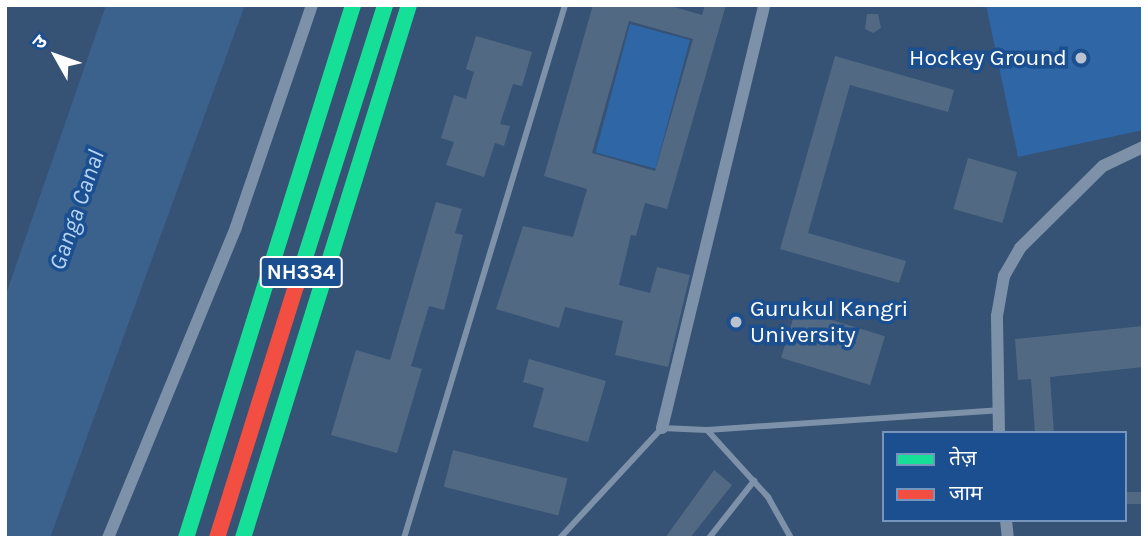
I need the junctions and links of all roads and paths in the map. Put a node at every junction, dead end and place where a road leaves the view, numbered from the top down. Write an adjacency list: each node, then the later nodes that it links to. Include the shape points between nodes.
1 (312, 5): 13 (street, via 236,227)
2 (353, 5): 14 (main road, NH334)
3 (385, 5): 15 (main road, NH334)
4 (409, 5): 16 (main road)
5 (565, 5): 17 (lane)
6 (764, 5): 9 (street)
7 (1143, 147): 8 (street, via 1103,166 1020,248 1004,276 997,316)
8 (998, 410): 10 (lane); 11 (street)
9 (662, 428): 10 (lane); 18 (lane)
10 (707, 430): 12 (lane)
11 (999, 431)
12 (754, 481): 19 (lane); 20 (lane)
13 (108, 538)
14 (186, 538)
15 (217, 538)
16 (243, 538)
17 (404, 538)
18 (560, 538)
19 (709, 538)
20 (791, 538)

